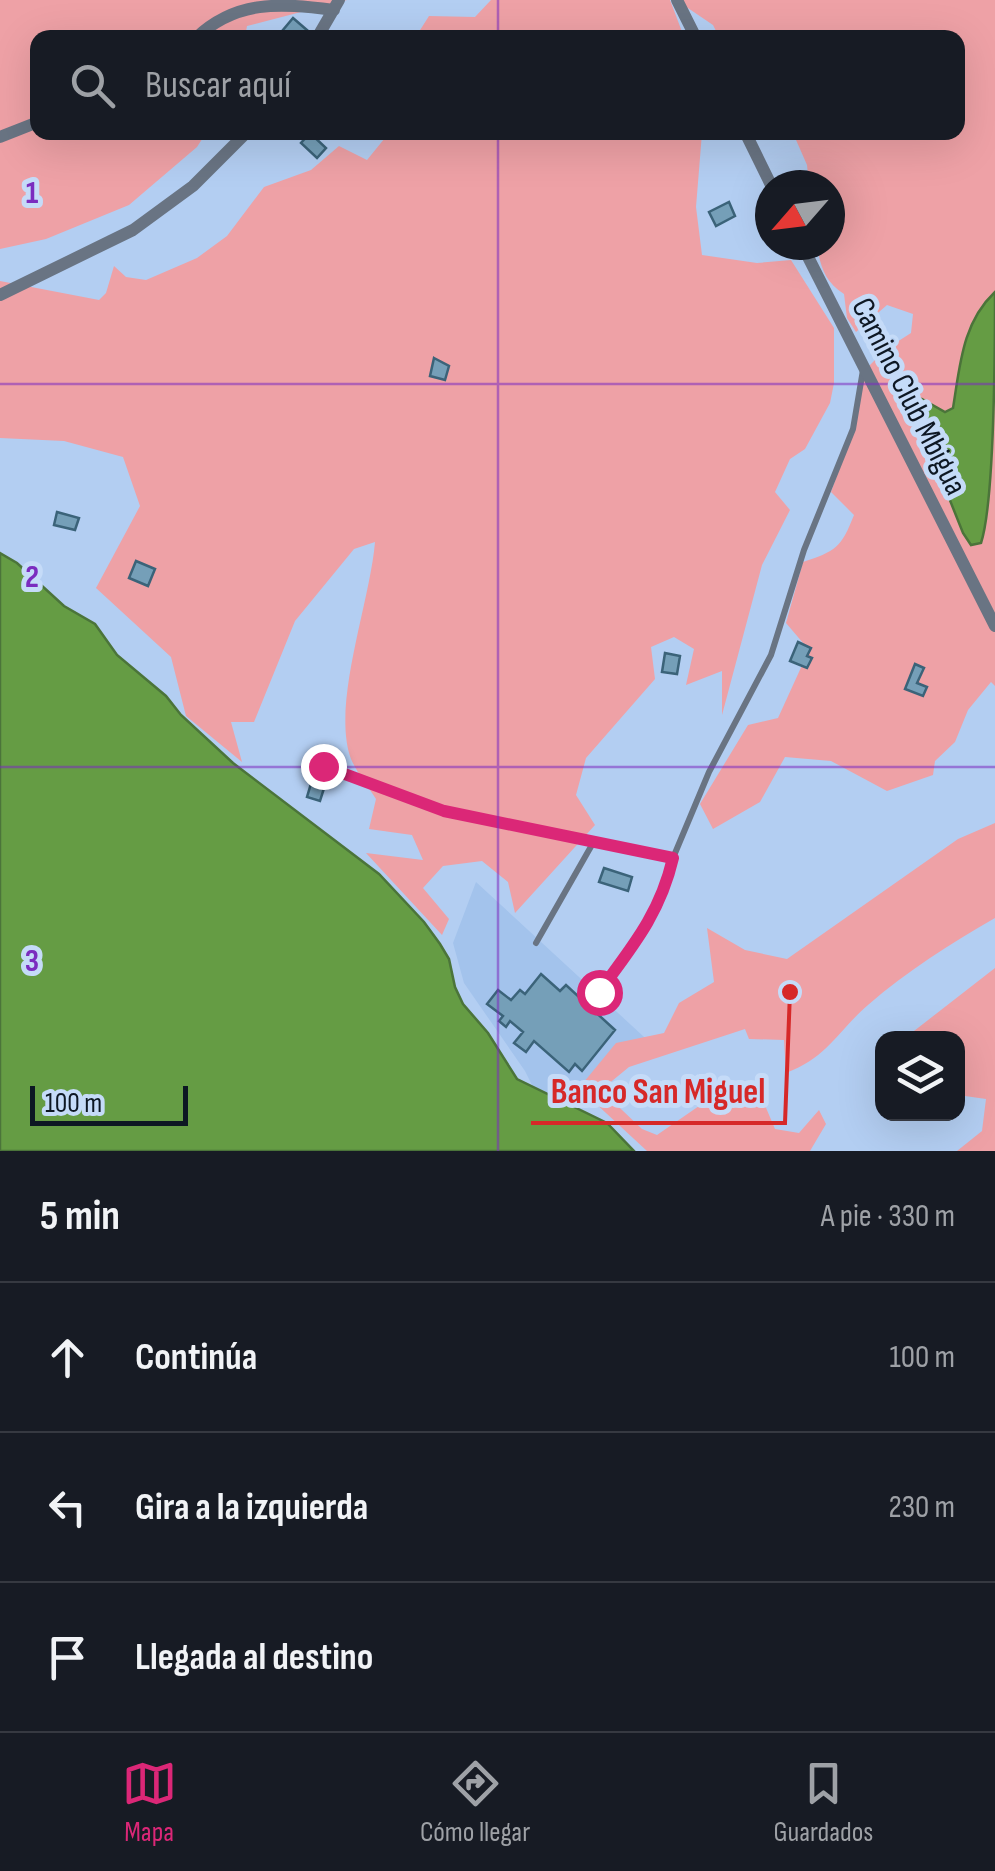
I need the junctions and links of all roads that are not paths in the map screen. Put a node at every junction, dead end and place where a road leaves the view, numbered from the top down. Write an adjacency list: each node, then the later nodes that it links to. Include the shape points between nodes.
1 (677, 0): 5 (street)
2 (336, 5): 3 (street, via 255,2 222,13); 4 (street)
3 (204, 30)
4 (321, 30)
5 (692, 30)
6 (30, 125): 7 (street)
7 (0, 137)
8 (239, 140): 12 (street, via 193,186 132,230)
9 (748, 140): 10 (street)
10 (763, 170)
11 (810, 260): 13 (street, Camino Club Mbigua)
12 (0, 295)
13 (864, 364): 14 (street, Camino Club Mbigua); 17 (lane, via 853,429 771,655 708,772)
14 (995, 626)
15 (323, 766): 16 (lane, via 444,811)
16 (593, 843): 17 (lane); 18 (lane)
17 (673, 858): 19 (lane, via 648,926)
18 (536, 943)
19 (599, 992)

